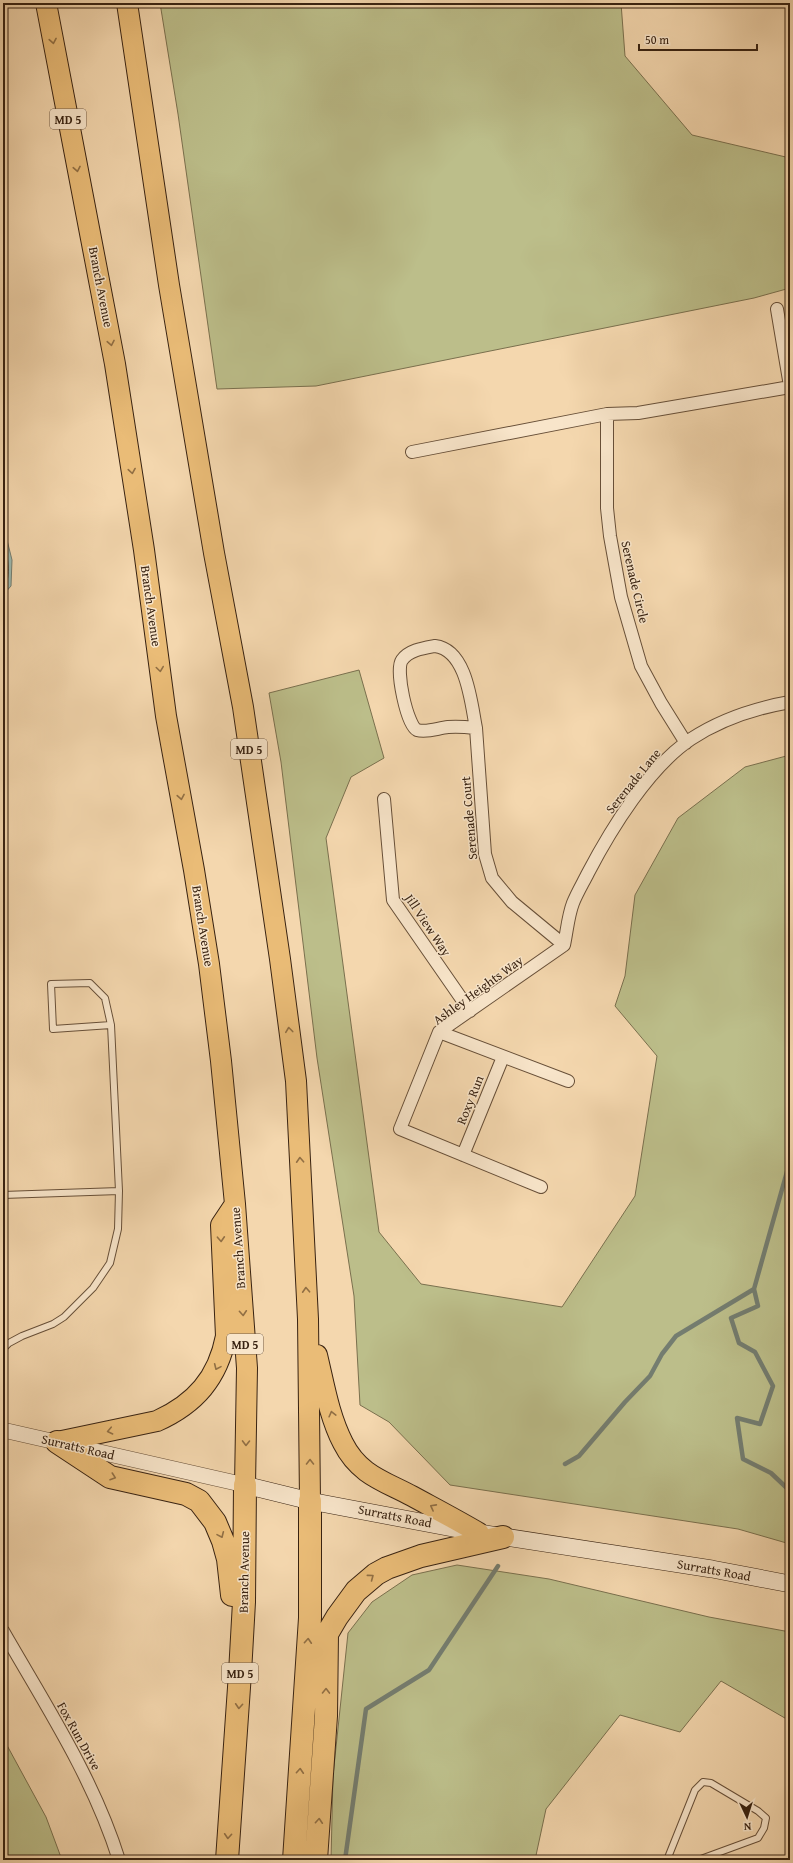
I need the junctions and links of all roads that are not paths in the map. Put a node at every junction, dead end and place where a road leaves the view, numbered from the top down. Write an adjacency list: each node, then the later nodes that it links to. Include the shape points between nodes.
1 (46, 3): 21 (highway, Branch Avenue / MD 5, one-way to 21, via 115,364 144,550 166,716 209,964)
2 (127, 3): 22 (highway, MD 5, one-way to 2, via 296,1081 280,959 243,707 169,285)
3 (777, 309): 4 (street)
4 (790, 386): 5 (street, via 638,413)
5 (607, 414): 6 (street); 9 (street, Serenade Circle, via 607,508 621,597 641,666)
6 (412, 452)
7 (790, 702): 9 (street, Serenade Lane, via 748,712 713,726)
8 (476, 728): 8 (street, Serenade Court, via 467,679 452,655 440,646 435,646 405,656 399,666 400,682 409,720 415,728 424,731 447,727); 11 (street, Serenade Court, via 485,854 492,878 512,902)
9 (686, 743): 11 (street, Serenade Lane, via 665,760 617,821 573,903)
10 (384, 799): 12 (street, Jill View Way, via 393,900)
11 (564, 944): 12 (street, Ashley Heights Way)
12 (470, 1010): 14 (street, Ashley Heights Way)
13 (111, 1025): 13 (lane, via 105,998 90,983 51,984 53,1029); 19 (lane)
14 (439, 1032): 15 (street); 17 (street, Ashley Heights Way, via 400,1129)
15 (503, 1057): 16 (street); 17 (street, Roxy Run)
16 (568, 1081)
17 (463, 1155): 18 (street, Ashley Heights Way)
18 (541, 1187)
19 (119, 1191): 20 (lane); 23 (lane, via 118,1230 110,1263 104,1274 64,1317 22,1336)
20 (3, 1196)
21 (235, 1204): 25 (highway, one-way to 25, via 221,1225 226,1336 223,1353 212,1378 185,1404 157,1421); 26 (highway, Branch Avenue / MD 5, one-way to 26, via 247,1368)
22 (308, 1319): 27 (highway, MD 5, one-way to 22); 28 (highway, one-way to 22, via 378,1480 356,1461 344,1445 335,1426)
23 (3, 1349)
24 (3, 1430): 25 (street, Surratts Road)
25 (57, 1442): 26 (street, Surratts Road); 32 (highway, one-way to 32, via 110,1477 186,1494 208,1510 223,1541 228,1559)
26 (245, 1485): 27 (main road, Surratts Road); 32 (highway, Branch Avenue / MD 5, via 244,1602)
27 (310, 1500): 28 (main road, Surratts Road); 35 (highway, MD 5, one-way to 27, via 310,1618)
28 (480, 1533): 29 (main road, Surratts Road)
29 (503, 1536): 30 (main road, Surratts Road, via 712,1568); 36 (highway, one-way to 29, via 326,1716 327,1634 356,1591 376,1574 421,1556)
30 (790, 1584)
31 (3, 1631): 33 (street, Fox Run Drive, via 80,1764 96,1797)
32 (240, 1673): 34 (highway, Branch Avenue / MD 5, one-way to 34)
33 (119, 1860)
34 (227, 1860)
35 (294, 1860)
36 (316, 1860)
37 (667, 1860): 38 (lane, via 694,1790 703,1782 711,1783 766,1818 758,1838)
38 (698, 1860)

